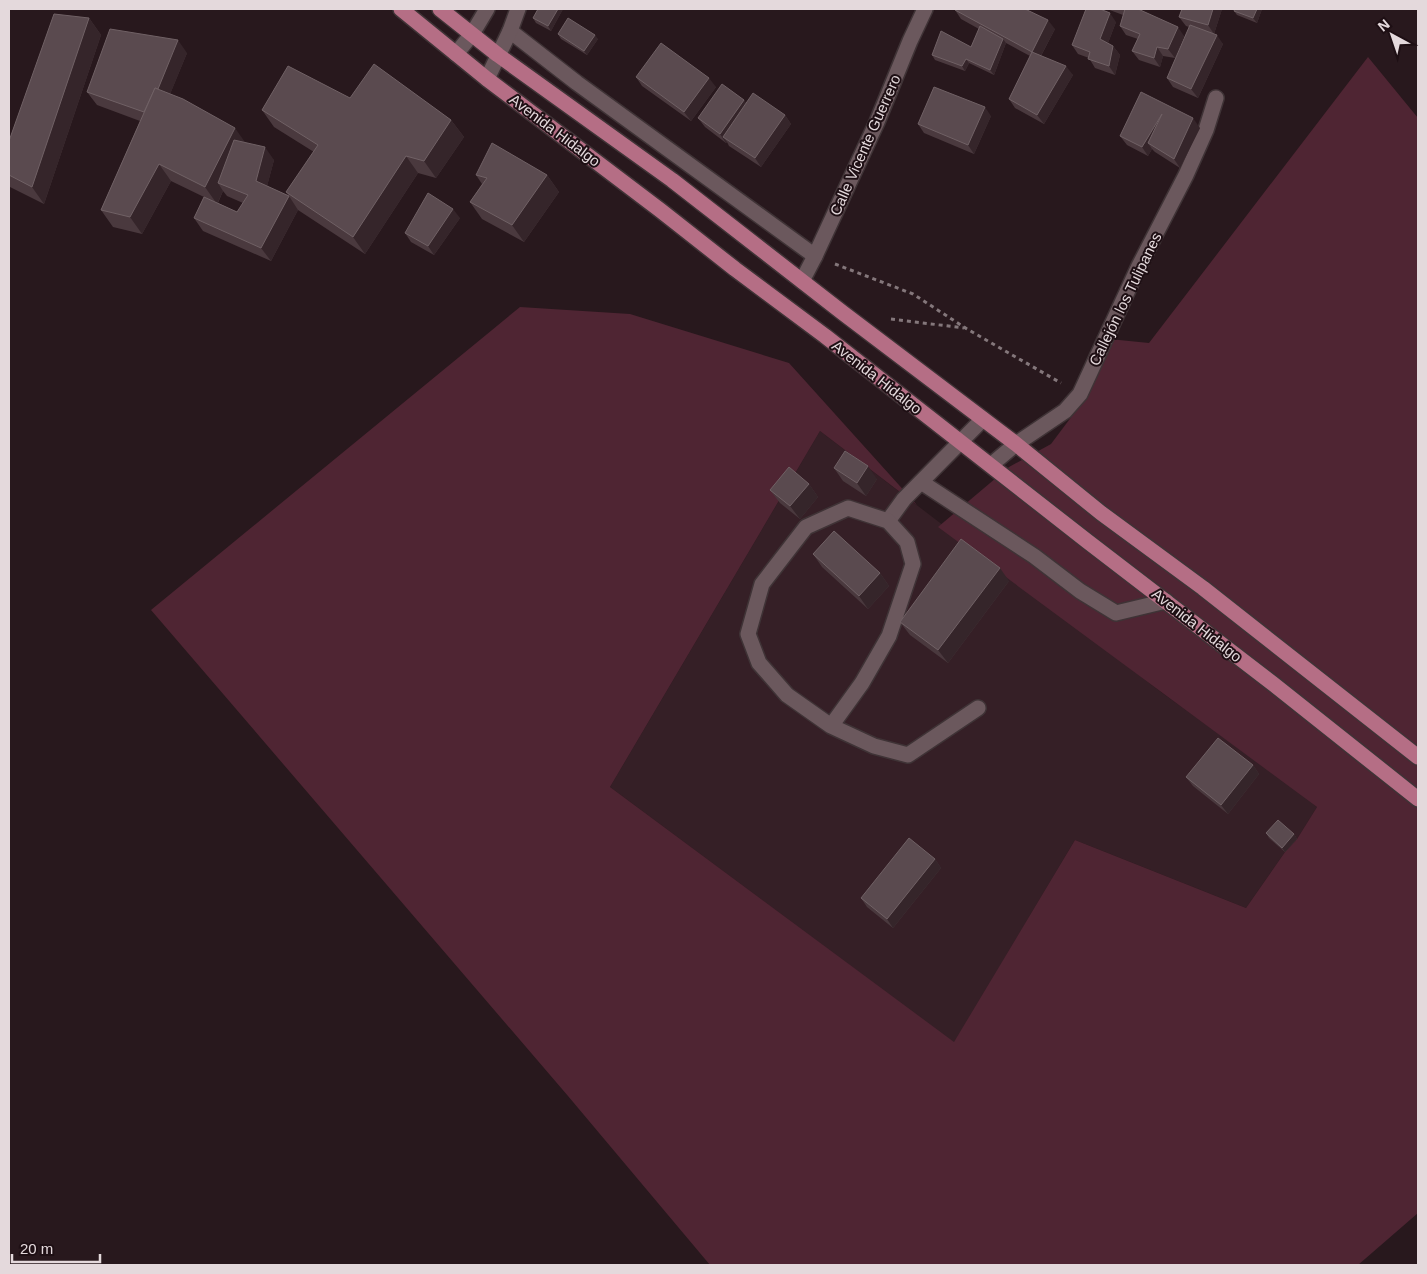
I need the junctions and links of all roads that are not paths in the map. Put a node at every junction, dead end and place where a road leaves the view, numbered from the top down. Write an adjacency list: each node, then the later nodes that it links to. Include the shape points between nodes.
1 (400, 9): 8 (main road, Avenida Hidalgo)
2 (440, 9): 7 (main road, Avenida Hidalgo)
3 (488, 9): 7 (street)
4 (518, 9): 6 (street)
5 (925, 9): 12 (street, Calle Vicente Guerrero)
6 (510, 31): 9 (street); 12 (street)
7 (472, 34): 8 (street); 9 (main road, Avenida Hidalgo)
8 (456, 54): 10 (main road, Avenida Hidalgo)
9 (498, 55): 10 (street); 13 (main road, Avenida Hidalgo, via 672,180)
10 (487, 79): 15 (main road, Avenida Hidalgo)
11 (1216, 98): 16 (street, Callejón los Tulipanes, via 1190,166 1080,394 1065,411)
12 (816, 256): 13 (street, Calle Vicente Guerrero)
13 (802, 281): 14 (main road, Avenida Hidalgo)
14 (984, 419): 15 (street); 16 (main road, Avenida Hidalgo)
15 (961, 442): 17 (main road, Avenida Hidalgo); 18 (street)
16 (1016, 444): 17 (street, Callejón los Tulipanes); 23 (main road, Avenida Hidalgo, via 1101,514 1203,588)
17 (991, 465): 20 (main road, Avenida Hidalgo)
18 (921, 482): 19 (street); 20 (street, via 1116,613)
19 (888, 521): 22 (street, via 907,542 913,564 889,636); 22 (street, via 848,508 806,527 762,584 748,634 759,663 787,695)
20 (1166, 601): 24 (main road, Avenida Hidalgo)
21 (978, 708): 22 (street, via 908,755 874,746)
22 (832, 726)
23 (1418, 758)
24 (1418, 800)

